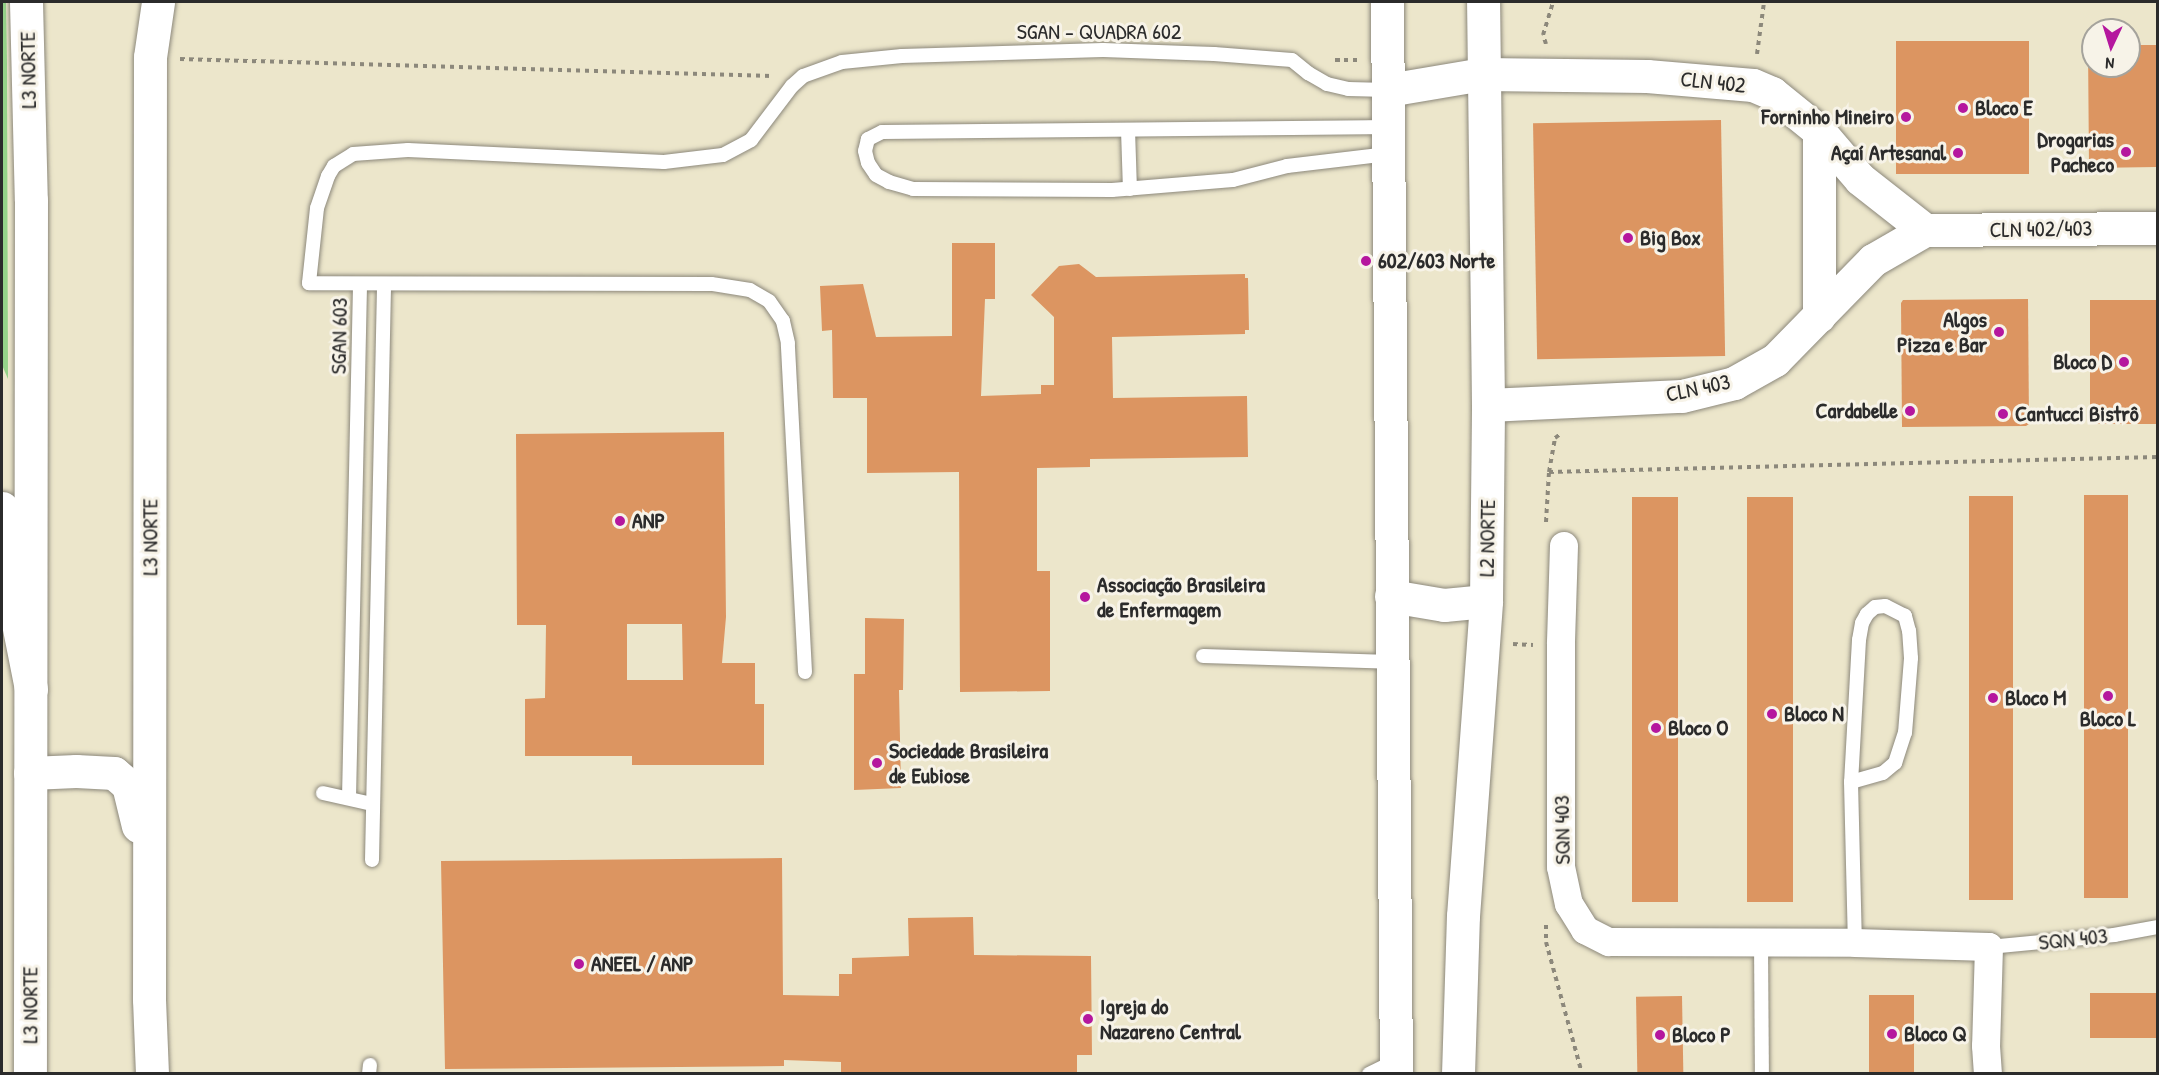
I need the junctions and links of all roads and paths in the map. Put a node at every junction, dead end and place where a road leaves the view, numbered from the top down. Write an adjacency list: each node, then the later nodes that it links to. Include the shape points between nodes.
1 (27, 2): 35 (main road, L3 NORTE)
2 (158, 2): 7 (main road, L3 NORTE)
3 (1387, 2): 11 (main road)
4 (1483, 2): 9 (main road, L2 NORTE)
5 (1553, 2): 10 (path, via 1543,35)
6 (1764, 2): 13 (path)
7 (150, 57): 12 (path); 42 (main road, L3 NORTE)
8 (1292, 60): 11 (path); 11 (lane, via 1327,84 1348,89); 12 (lane, SGAN - QUADRA 602, via 1103,50 902,56 842,62)
9 (1483, 74): 10 (main road, CLN 402); 11 (main road, CLN 402); 23 (main road, L2 NORTE)
10 (1555, 74): 13 (main road, CLN 402, via 1647,76)
11 (1388, 75): 16 (main road)
12 (803, 76): 20 (lane, via 751,140 723,155 664,162 408,150 353,154 334,166 317,208 309,283)
13 (1753, 85): 15 (main road, CLN 402, via 1772,93)
14 (1128, 130): 16 (lane); 17 (lane); 17 (lane, via 882,132 868,139 865,151 876,175 913,189)
15 (1819, 131): 19 (main road, CLN 402, via 1860,179); 22 (main road)
16 (1388, 141): 17 (lane, via 1233,180); 28 (main road)
17 (1130, 189)
18 (2157, 228): 19 (main road, CLN 402/403)
19 (1925, 230): 22 (main road, CLN 403, via 1874,260)
20 (360, 284): 21 (lane, SGAN 603); 39 (lane, SGAN 603)
21 (384, 285): 34 (lane, via 711,284 750,290 769,301 783,321 788,342); 40 (lane, SGAN 603)
22 (1819, 316): 23 (main road, CLN 403, via 1775,360 1734,383 1682,396)
23 (1488, 405): 29 (main road, L2 NORTE)
24 (2157, 457): 25 (path)
25 (1549, 472)
26 (2, 508): 35 (main road, via 12,593)
27 (1564, 546): 31 (street, SQN 403)
28 (1392, 596): 29 (main road, via 1444,605); 33 (main road)
29 (1486, 601): 30 (main road, L2 NORTE)
30 (1485, 643): 31 (path); 50 (main road, L2 NORTE, via 1463,916)
31 (1561, 644): 44 (street, SQN 403, via 1561,867 1569,904 1585,930 1609,942)
32 (1203, 656): 33 (lane)
33 (1391, 662): 47 (main road)
34 (805, 672)
35 (31, 689): 36 (main road, L3 NORTE)
36 (30, 774): 42 (main road, via 114,773 128,785); 48 (main road, L3 NORTE)
37 (1851, 782): 37 (lane, via 1858,640 1862,623 1875,607 1885,606 1905,616 1911,658 1905,733 1895,763 1883,773); 45 (lane)
38 (323, 793): 39 (lane)
39 (349, 798): 40 (lane)
40 (372, 804): 41 (lane, SGAN 603)
41 (372, 860)
42 (149, 871): 49 (main road, L3 NORTE)
43 (2157, 927): 46 (lane, SQN 403)
44 (1761, 942): 45 (street, SQN 403); 51 (lane)
45 (1855, 943): 46 (street, SQN 403)
46 (1989, 947): 52 (street)
47 (1387, 1069)
48 (30, 1074)
49 (152, 1074)
50 (1458, 1074)
51 (1762, 1074)
52 (1988, 1074)

